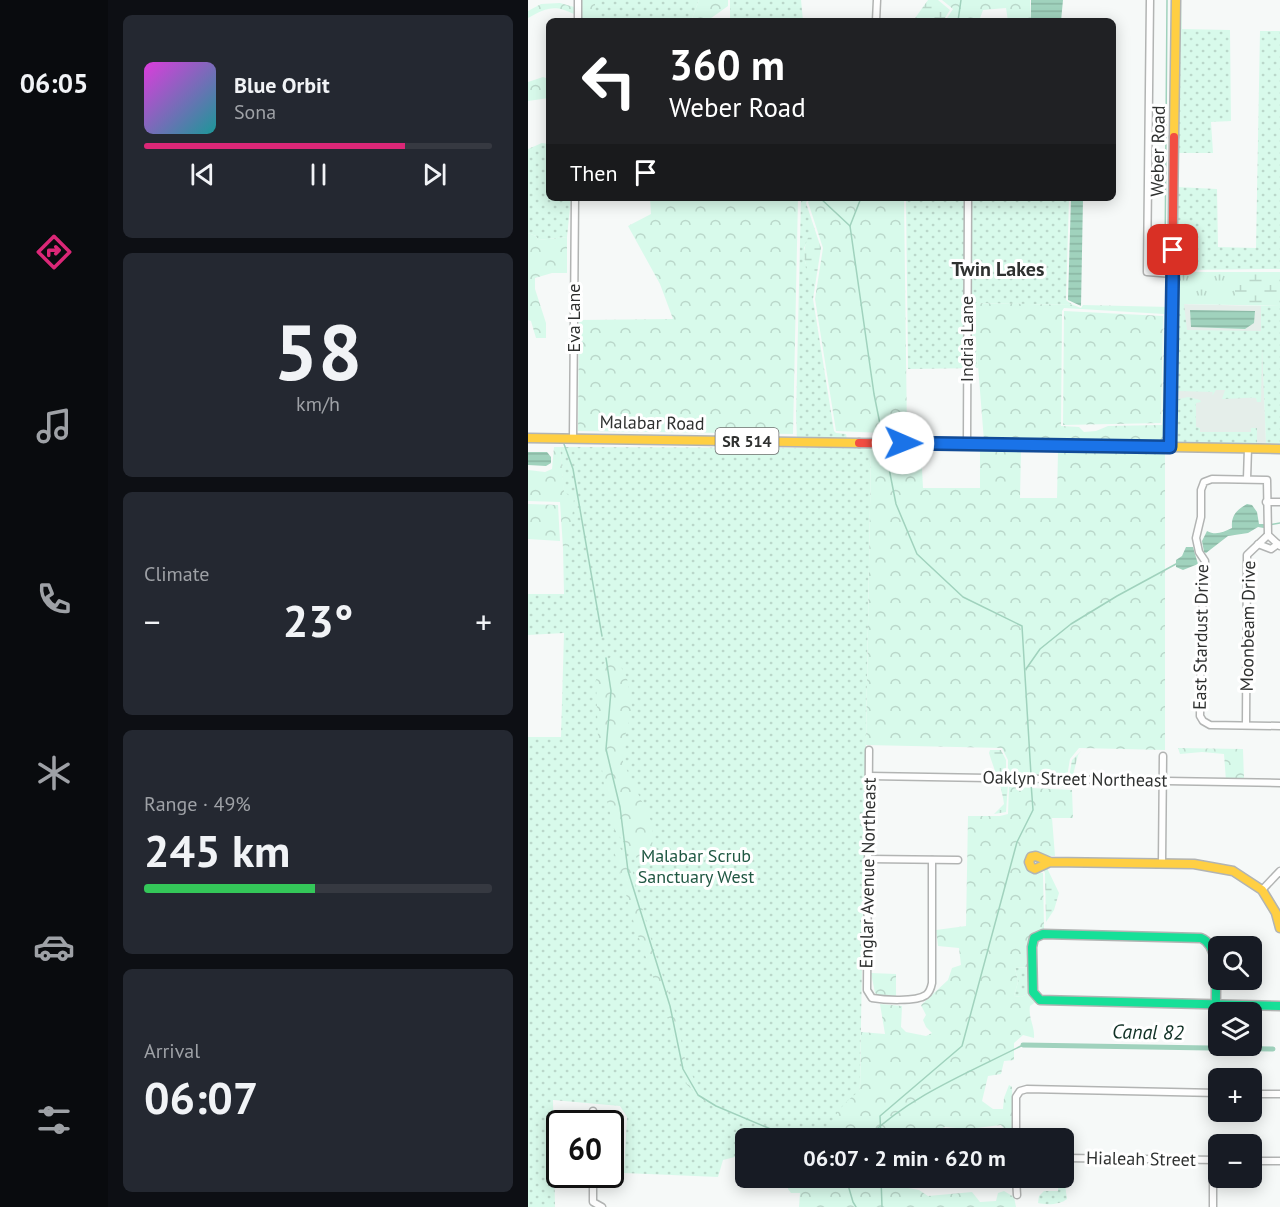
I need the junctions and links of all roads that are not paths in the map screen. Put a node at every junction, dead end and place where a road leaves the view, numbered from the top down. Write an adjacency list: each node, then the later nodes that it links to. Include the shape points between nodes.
1 (578, 0): 5 (street)
2 (877, 0): 6 (street)
3 (1150, 0): 9 (street, via 1147,272)
4 (1176, 0): 9 (street, Weber Road)
5 (578, 18)
6 (876, 18)
7 (575, 201): 11 (street, Eva Lane)
8 (968, 201): 12 (street, Indria Lane)
9 (1173, 274): 13 (street, Weber Road)
10 (528, 438): 11 (street, Malabar Road / SR 514)
11 (573, 439): 12 (street, Malabar Road / SR 514)
12 (967, 444): 13 (street, Malabar Road / SR 514)
13 (1170, 447): 14 (street, Malabar Road / SR 514)
14 (1248, 448): 15 (street, Malabar Road / SR 514); 16 (street)
15 (1280, 449)
16 (1247, 479): 17 (street, via 1267,480); 22 (street, East Stardust Drive, via 1212,478 1204,482 1196,532 1205,561 1200,716 1210,725)
17 (1266, 502): 18 (street); 19 (street)
18 (1280, 502)
19 (1268, 536): 20 (street, Moonbeam Drive); 21 (street)
20 (1258, 544): 21 (street, via 1270,549); 22 (street, Moonbeam Drive, via 1247,555)
21 (1279, 545)
22 (1246, 725): 23 (street, East Stardust Drive)
23 (1280, 726)
24 (869, 750): 26 (street, Englar Avenue Northeast)
25 (1163, 756): 27 (street)
26 (869, 776): 27 (street, Oaklyn Street Northeast); 29 (street, Englar Avenue Northeast)
27 (1162, 781): 28 (street, Oaklyn Street Northeast); 33 (street)
28 (1280, 783)
29 (868, 859): 30 (street); 30 (street, Englar Avenue Northeast, via 867,990 876,999 911,999 923,997 930,990)
30 (932, 860): 31 (street)
31 (958, 860)
32 (1050, 862): 33 (street)
33 (1162, 863): 35 (street, via 1233,871)
34 (1280, 871): 35 (street)
35 (1262, 890): 36 (street)
36 (1280, 928)
37 (1215, 1004): 37 (street, via 1040,1000 1033,992 1034,938 1043,934 1204,938 1214,951)
38 (1262, 1005): 39 (street)
39 (1280, 1006)
40 (1208, 1093): 43 (street, via 1027,1089 1016,1097)
41 (1262, 1094): 42 (street)
42 (1280, 1094)
43 (1016, 1128)
44 (1074, 1158): 45 (street, Hialeah Street)
45 (1208, 1160)
46 (1262, 1161): 47 (street)
47 (1280, 1161)
48 (593, 1188): 52 (street, via 593,1202)
49 (1017, 1188): 51 (street)
50 (1214, 1188): 53 (street)
51 (1017, 1195)
52 (602, 1207)
53 (1213, 1207)

